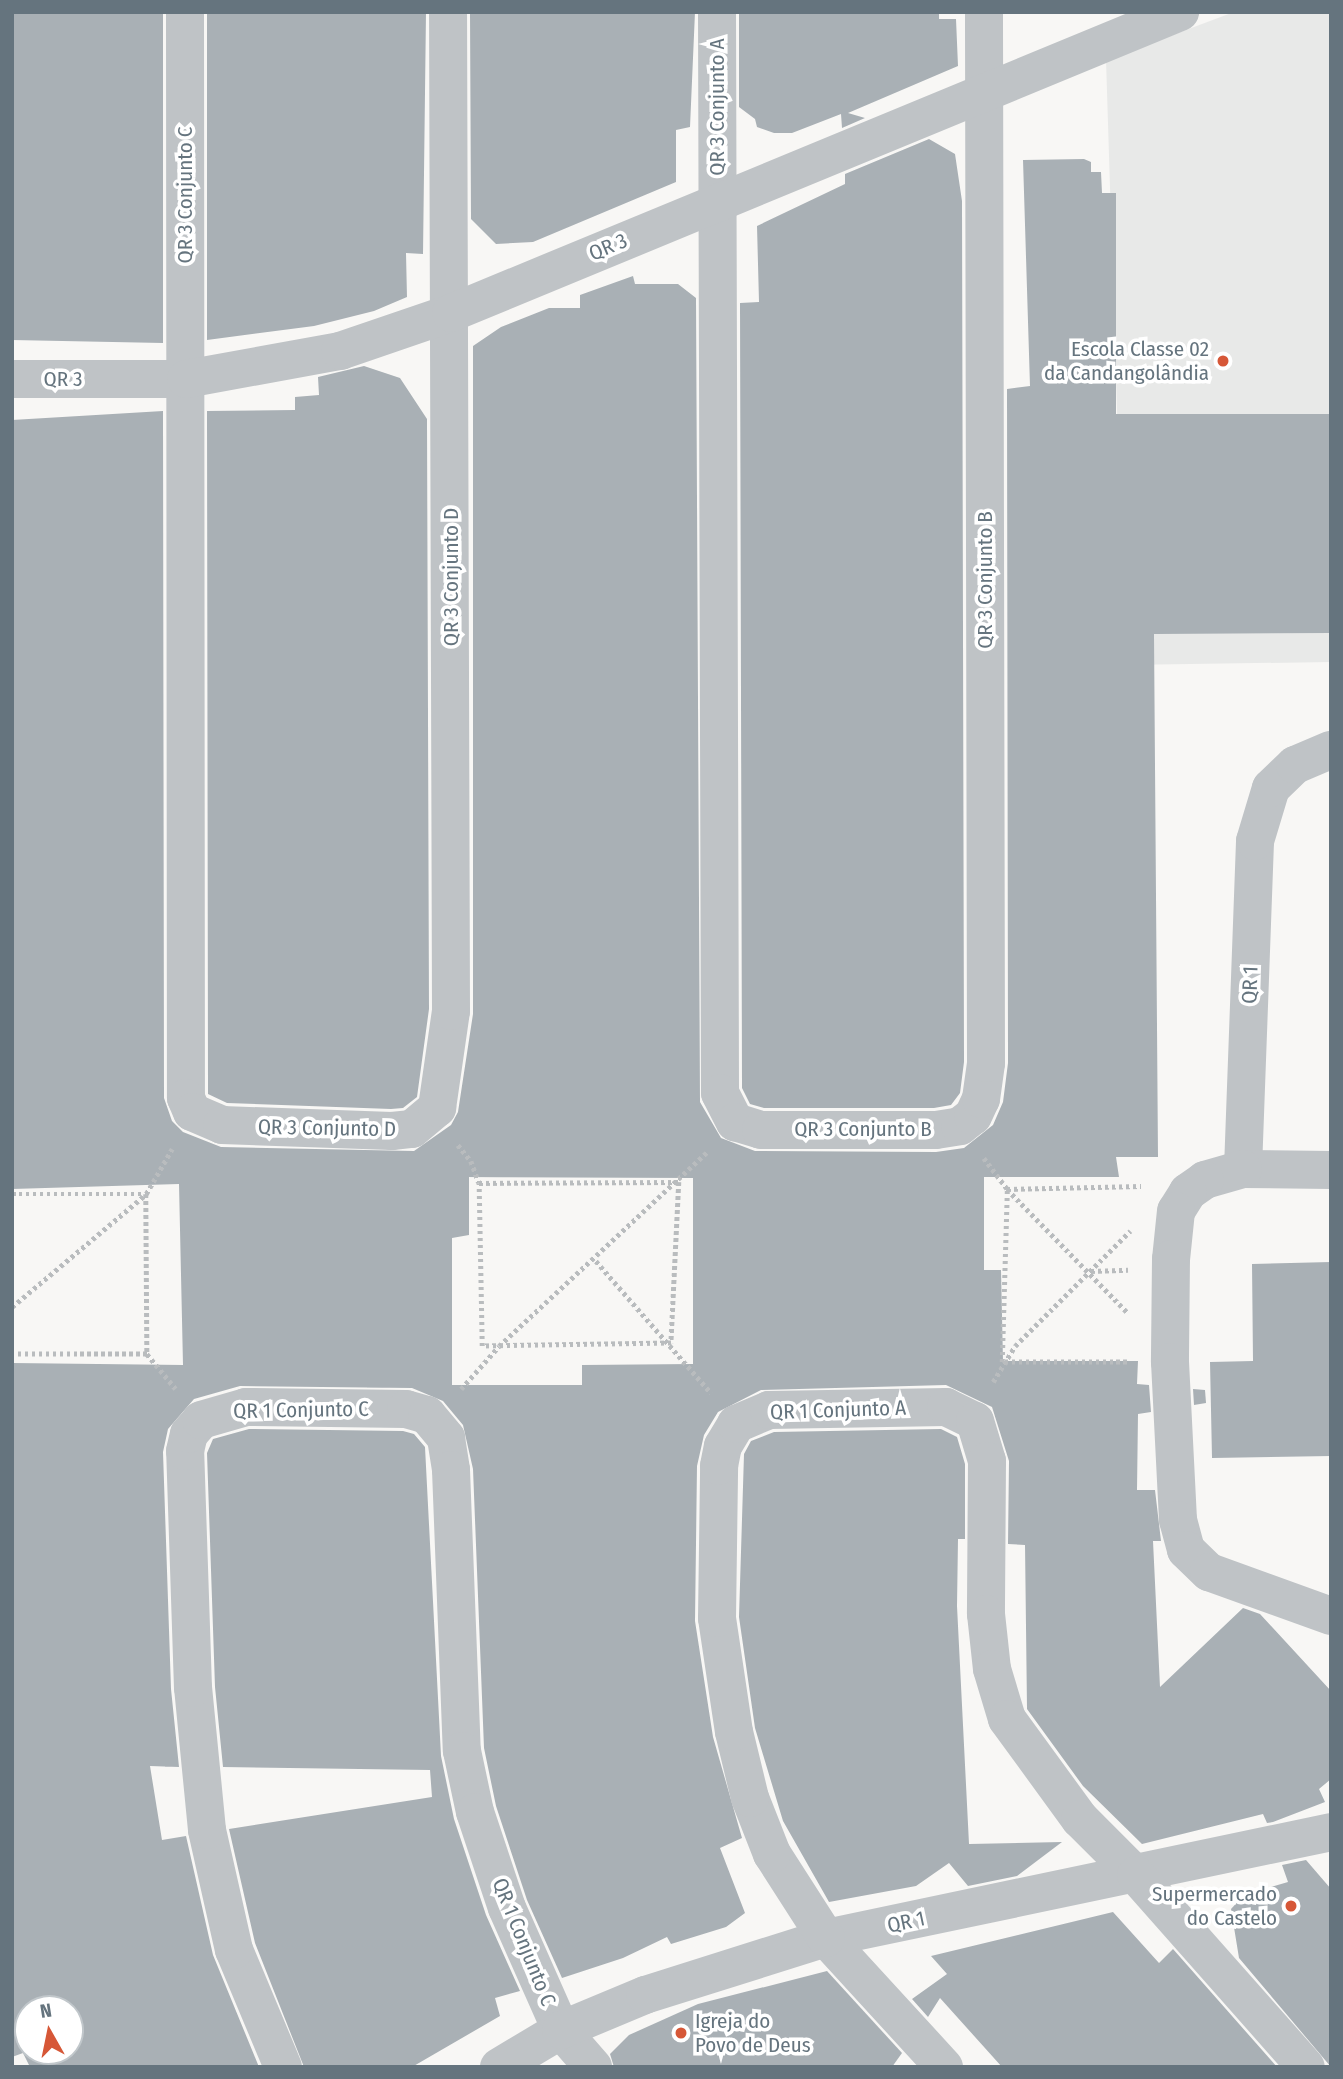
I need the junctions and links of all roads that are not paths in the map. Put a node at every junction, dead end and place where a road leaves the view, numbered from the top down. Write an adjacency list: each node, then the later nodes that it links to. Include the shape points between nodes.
1 (185, 12): 10 (street, QR 3 Conjunto C)
2 (448, 12): 8 (street)
3 (717, 12): 7 (street, QR 3 Conjunto A)
4 (984, 12): 6 (street)
5 (1180, 12): 6 (street, QR 3)
6 (984, 94): 7 (street, QR 3); 7 (street, QR 3 Conjunto B, via 986,1063 981,1099 973,1116 960,1126 761,1130 735,1122 724,1109 719,1070)
7 (716, 202): 8 (street, QR 3)
8 (452, 313): 10 (street, QR 3, via 340,351); 10 (street, QR 3 Conjunto D, via 451,1011 443,1090 427,1120 412,1129 222,1125 192,1112 183,1076)
9 (12, 379): 10 (street, QR 3)
10 (186, 379)
11 (1331, 750): 12 (street, QR 1, via 1294,765 1271,788 1255,841)
12 (1243, 1169): 13 (street); 14 (street, via 1205,1180 1188,1192 1176,1211 1162,1362 1178,1520 1186,1550 1209,1572)
13 (1331, 1170)
14 (1331, 1616)
15 (1331, 1832): 16 (street, QR 1)
16 (1136, 1875): 17 (street, QR 1); 17 (street, QR 1 Conjunto A, via 1080,1819 1007,1719 992,1670 986,1614 987,1461 975,1421 946,1407 769,1410 736,1424 723,1446 718,1618 734,1732 750,1798 772,1854); 23 (street)
17 (826, 1938): 18 (street, QR 1, via 645,1995); 22 (street)
18 (561, 2030): 19 (street, QR 1 Conjunto C, via 507,1908 475,1812 462,1751 446,1438 431,1419 406,1409 246,1407 214,1412 189,1434 186,1484 193,1688 207,1830 234,1950); 20 (street, QR 1); 21 (street, QR 1 Conjunto C)
19 (284, 2067)
20 (499, 2067)
21 (593, 2067)
22 (944, 2067)
23 (1306, 2067)

